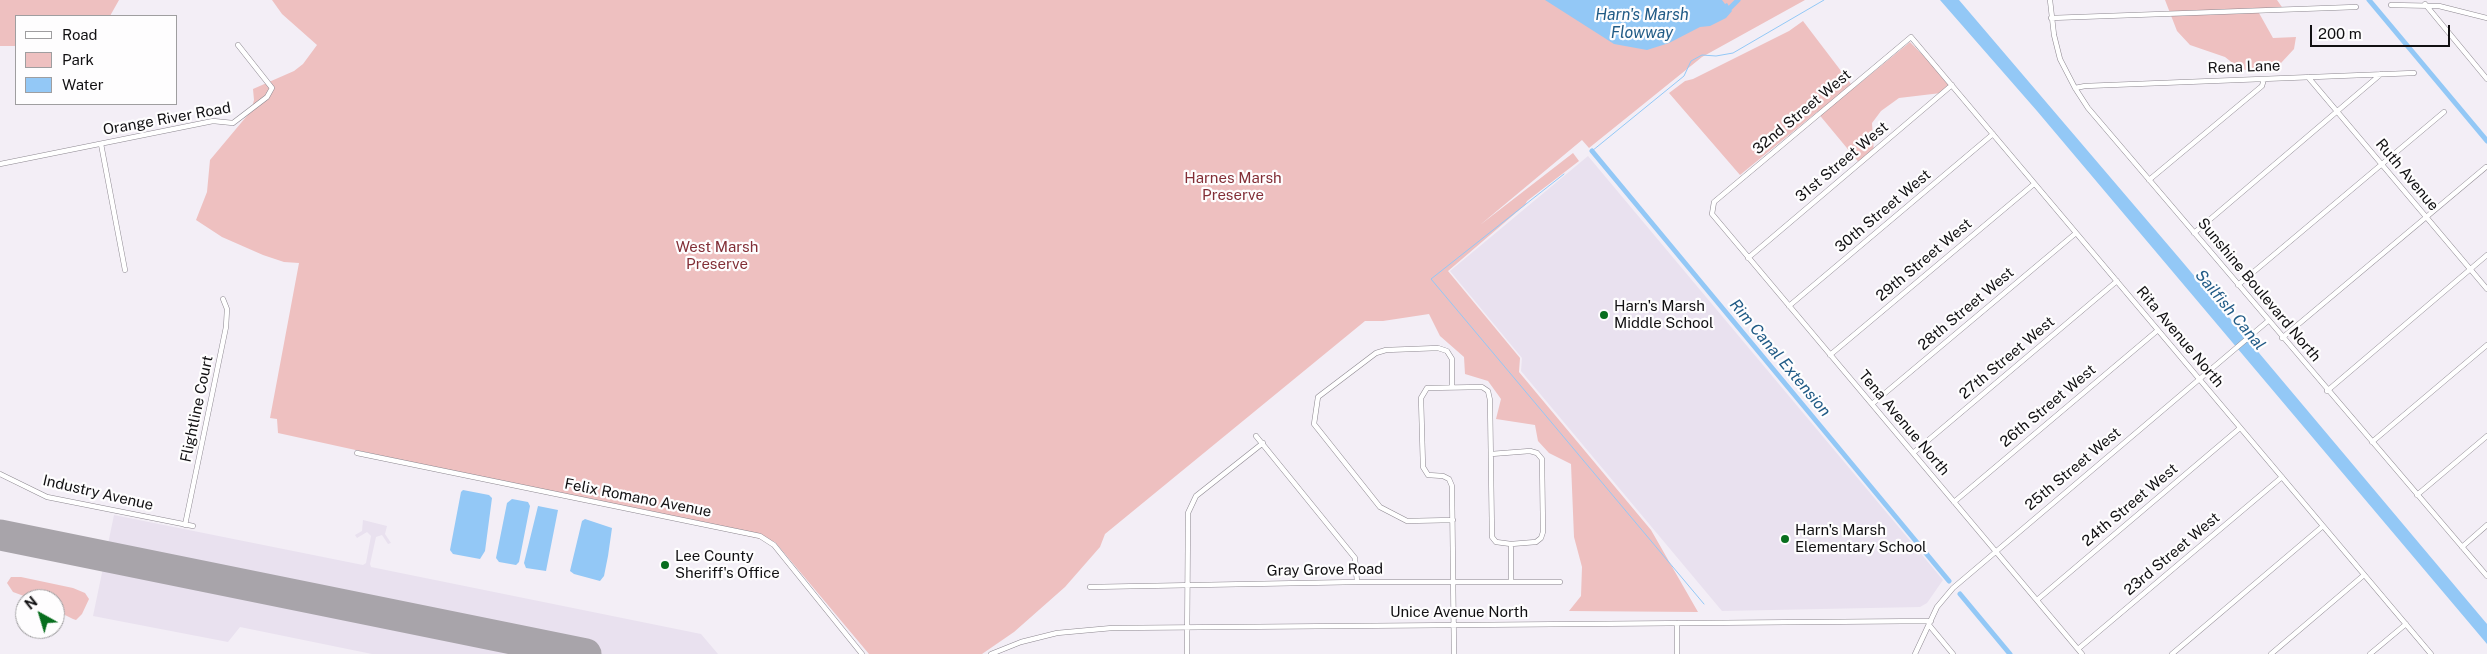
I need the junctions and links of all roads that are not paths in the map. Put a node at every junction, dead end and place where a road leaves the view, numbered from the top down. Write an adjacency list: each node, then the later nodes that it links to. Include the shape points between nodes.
1 (2050, 0): 5 (street, Sunshine Boulevard North)
2 (2425, 4): 3 (street); 6 (street); 12 (street)
3 (2391, 5)
4 (2356, 7): 5 (street)
5 (2051, 18): 15 (street, Sunshine Boulevard North, via 2060,59)
6 (2487, 18)
7 (1911, 36): 14 (street, Rita Avenue North); 25 (street, 32nd Street West)
8 (238, 45): 19 (street, Orange River Road, via 272,88 267,97 238,120 228,124 213,121)
9 (2414, 73): 10 (street, Rena Lane)
10 (2381, 74): 11 (street, Rena Lane); 16 (street)
11 (2308, 77): 13 (street, Rena Lane); 16 (street, Ruth Avenue)
12 (2486, 77)
13 (2264, 79): 15 (street, Rena Lane); 23 (street, via 2262,86)
14 (1952, 85): 18 (street, Rita Avenue North); 30 (street, 31st Street West)
15 (2074, 88): 23 (street, Sunshine Boulevard North)
16 (2337, 112): 21 (street, Ruth Avenue); 28 (street)
17 (2444, 112): 21 (street)
18 (1993, 134): 24 (street, Rita Avenue North); 37 (street, 30th Street West)
19 (101, 144): 20 (street, Orange River Road); 32 (street)
20 (0, 164)
21 (2382, 164): 26 (street, Ruth Avenue); 34 (street)
22 (2486, 167): 26 (street)
23 (2150, 180): 28 (street, Sunshine Boulevard North)
24 (2034, 184): 27 (street, Rita Avenue North); 42 (street, 29th Street West)
25 (1711, 207): 30 (street, Tena Avenue North, via 1715,218)
26 (2426, 217): 31 (street, Ruth Avenue); 40 (street)
27 (2076, 232): 33 (street, Rita Avenue North); 46 (street, 28th Street West)
28 (2194, 233): 34 (street, Sunshine Boulevard North)
29 (2487, 255): 31 (street)
30 (1748, 258): 37 (street, Tena Avenue North)
31 (2470, 269): 35 (street, Ruth Avenue); 45 (street)
32 (125, 270)
33 (2117, 282): 39 (street, Rita Avenue North); 53 (street, 27th Street West)
34 (2238, 285): 38 (street, Sunshine Boulevard North)
35 (2487, 289)
36 (223, 299): 60 (street, Flightline Court, via 227,309 226,327)
37 (1789, 306): 42 (street, Tena Avenue North)
38 (2268, 321): 40 (street, Sunshine Boulevard North); 43 (street, 25th Street West)
39 (2158, 330): 43 (street, Rita Avenue North); 58 (street, 26th Street West)
40 (2282, 338): 45 (street, Sunshine Boulevard North)
41 (2487, 345): 50 (street)
42 (1830, 355): 46 (street, Tena Avenue North)
43 (2199, 379): 47 (street, Rita Avenue North); 66 (street, 25th Street West)
44 (1452, 387): 54 (street, via 1488,390); 59 (street, via 1427,388 1421,398 1423,467 1428,475 1449,479); 59 (street, via 1452,359 1447,351 1438,348 1386,350 1376,353 1318,397 1314,424 1380,507 1407,521)
45 (2327, 391): 50 (street, Sunshine Boulevard North)
46 (1872, 404): 53 (street, Tena Avenue North)
47 (2240, 428): 56 (street, Rita Avenue North); 75 (street, 24th Street West)
48 (1256, 436): 51 (street)
49 (2487, 436): 57 (street)
50 (2372, 442): 57 (street, Sunshine Boulevard North)
51 (1263, 444): 69 (street, via 1355,558); 73 (street, via 1196,496 1188,513)
52 (357, 453): 82 (street, Felix Romano Avenue, via 760,536 774,545)
53 (1913, 453): 58 (street, Tena Avenue North)
54 (1491, 454): 64 (street, via 1492,537 1496,542); 64 (street, via 1530,451 1542,459 1541,538 1536,542)
55 (0, 474): 60 (street, Industry Avenue, via 46,496)
56 (2282, 477): 63 (street, Rita Avenue North); 81 (street, 23rd Street West)
57 (2417, 495): 65 (street, Sunshine Boulevard North)
58 (1954, 502): 66 (street, Tena Avenue North)
59 (1453, 520): 70 (street)
60 (185, 525): 62 (street, Industry Avenue)
61 (2487, 525): 65 (street)
62 (193, 526)
63 (2323, 526): 67 (street, Rita Avenue North); 90 (street)
64 (1511, 544): 71 (street)
65 (2462, 546): 68 (street, Sunshine Boulevard North)
66 (1995, 551): 75 (street, Tena Avenue North); 76 (street, 25th Street West, via 1948,593)
67 (2364, 575): 79 (street, Rita Avenue North); 91 (street)
68 (2487, 576)
69 (1357, 582): 70 (street, Gray Grove Road); 73 (street, Gray Grove Road)
70 (1454, 582): 71 (street, Gray Grove Road); 77 (street)
71 (1511, 582): 72 (street, Gray Grove Road)
72 (1560, 582)
73 (1186, 586): 74 (street, Gray Grove Road); 80 (street)
74 (1090, 587)
75 (2037, 600): 81 (street, Tena Avenue North)
76 (1930, 623): 78 (street, Unice Avenue North); 87 (street, 25th Street West); 88 (street)
77 (1453, 624): 78 (street, Unice Avenue North); 80 (street, Unice Avenue North); 85 (street)
78 (1678, 624): 86 (street)
79 (2406, 624): 92 (street); 93 (street, Rita Avenue North)
80 (1186, 627): 83 (street, Unice Avenue North, via 1075,630 1021,642); 84 (street)
81 (2078, 649): 89 (street, Tena Avenue North)
82 (862, 654)
83 (991, 654)
84 (1187, 654)
85 (1454, 654)
86 (1678, 654)
87 (1915, 654)
88 (1953, 654)
89 (2082, 654)
90 (2172, 654)
91 (2271, 654)
92 (2370, 654)
93 (2431, 654)

